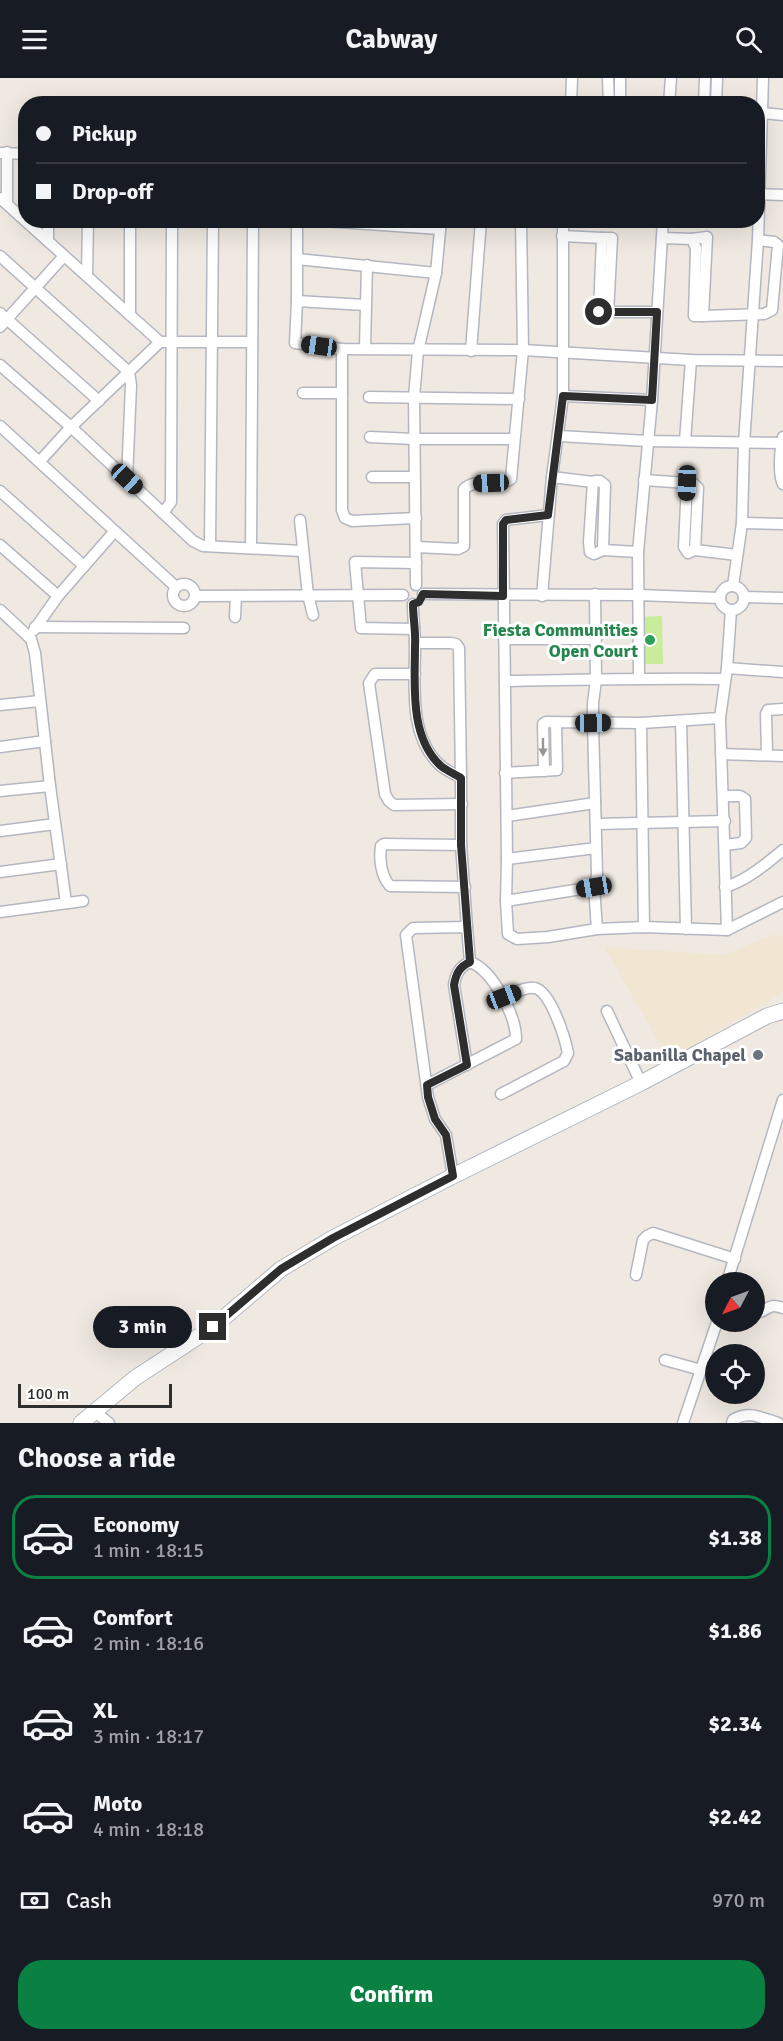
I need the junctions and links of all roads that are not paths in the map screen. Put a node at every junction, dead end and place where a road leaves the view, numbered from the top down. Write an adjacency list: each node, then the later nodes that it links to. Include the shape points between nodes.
1 (572, 78): 8 (street)
2 (608, 78): 9 (street)
3 (620, 78): 10 (street)
4 (670, 78): 11 (street)
5 (705, 78): 12 (street)
6 (717, 78): 13 (street)
7 (763, 78): 14 (street)
8 (571, 96)
9 (609, 96)
10 (620, 96)
11 (669, 96)
12 (704, 96)
13 (716, 96)
14 (762, 96)
15 (765, 113): 16 (street)
16 (783, 115)
17 (3, 152): 18 (street); 21 (street)
18 (18, 153)
19 (765, 194): 20 (street)
20 (783, 195)
21 (4, 201): 22 (street)
22 (18, 214)
23 (34, 228): 40 (street)
24 (48, 228): 40 (street)
25 (88, 228): 46 (street)
26 (130, 228): 52 (street)
27 (172, 228): 56 (street)
28 (213, 228): 54 (street)
29 (253, 228): 57 (street)
30 (297, 228): 43 (street)
31 (441, 228): 45 (street)
32 (480, 228): 62 (street)
33 (521, 228): 60 (street)
34 (562, 228): 37 (street)
35 (663, 228): 38 (street)
36 (758, 228): 39 (street)
37 (562, 236): 50 (street, via 612,238 598,312); 63 (street)
38 (662, 238): 50 (street); 51 (street, via 693,239 694,316)
39 (758, 240): 51 (street); 51 (street, via 778,245 772,310)
40 (48, 241): 42 (street)
41 (0, 256): 47 (street)
42 (64, 256): 46 (street); 47 (street)
43 (297, 259): 44 (street); 48 (street)
44 (367, 266): 45 (street); 49 (street)
45 (436, 273): 61 (street)
46 (87, 276): 52 (street)
47 (35, 288): 53 (street); 69 (street)
48 (297, 301): 49 (street); 59 (street, via 295,343)
49 (365, 305): 58 (street)
50 (657, 312): 64 (street)
51 (753, 314): 66 (street)
52 (130, 315): 55 (street)
53 (2, 319): 77 (street)
54 (212, 341): 56 (street); 57 (street); 104 (street)
55 (160, 342): 56 (street); 69 (street)
56 (171, 342): 96 (street, via 171,502)
57 (251, 342): 106 (street)
58 (364, 348): 59 (street); 61 (street)
59 (342, 349): 71 (street)
60 (523, 350): 62 (street); 63 (street); 75 (street)
61 (418, 351): 62 (street); 74 (street)
62 (471, 351)
63 (564, 354): 64 (street); 72 (street)
64 (654, 357): 65 (street); 76 (street)
65 (691, 360): 66 (street); 85 (street)
66 (749, 361): 67 (street); 87 (street)
67 (783, 361)
68 (0, 365): 79 (street)
69 (129, 372): 77 (street); 92 (street)
70 (303, 393): 71 (street)
71 (342, 393): 98 (street, via 345,518)
72 (563, 396): 76 (street); 80 (street)
73 (369, 397): 74 (street)
74 (414, 397): 75 (street); 82 (street)
75 (519, 399): 83 (street)
76 (652, 400): 84 (street)
77 (99, 401): 79 (street)
78 (0, 426): 88 (street)
79 (71, 427): 88 (street); 92 (street)
80 (559, 436): 84 (street); 91 (street)
81 (370, 437): 82 (street)
82 (414, 439): 83 (street); 90 (street)
83 (514, 439): 105 (street, via 511,479 506,483 473,484 464,489 464,546)
84 (647, 441): 85 (street); 93 (street)
85 (685, 441): 87 (street)
86 (782, 441): 87 (street); 94 (street)
87 (744, 442): 100 (street)
88 (40, 461): 102 (street)
89 (372, 477): 90 (street)
90 (414, 477): 98 (street)
91 (552, 477): 97 (street); 108 (street, via 593,482 589,550 594,554 603,550)
92 (127, 479): 96 (street)
93 (644, 480): 108 (street); 109 (street, via 694,484 698,489 695,550)
94 (783, 483)
95 (0, 490): 111 (street)
96 (163, 513): 104 (street, via 193,541)
97 (548, 515): 124 (street, via 506,520 503,524); 125 (street)
98 (416, 518): 105 (street)
99 (300, 520): 107 (street)
100 (742, 523): 101 (street); 109 (street)
101 (783, 524)
102 (114, 532): 111 (street); 114 (street)
103 (0, 545): 121 (street)
104 (210, 546): 106 (street)
105 (417, 547): 110 (street)
106 (252, 548): 107 (street)
107 (303, 551): 118 (street)
108 (638, 552): 120 (street)
109 (737, 555): 113 (street)
110 (416, 563): 112 (street); 115 (street, via 356,562)
111 (84, 567): 121 (street)
112 (416, 585): 116 (street); 119 (street, via 408,586)
113 (733, 586): 126 (street); 127 (street, via 722,590)
114 (176, 587): 122 (street, via 190,585); 133 (street, via 172,597)
115 (359, 594): 118 (street); 119 (street); 136 (street, via 361,633)
116 (423, 594): 124 (street); 129 (street)
117 (595, 594): 120 (street); 125 (street); 139 (street)
118 (308, 595): 123 (street); 132 (street)
119 (403, 595): 129 (street)
120 (638, 595): 127 (street); 144 (street)
121 (57, 596): 135 (street)
122 (195, 596): 123 (street); 133 (street)
123 (236, 596): 134 (street)
124 (503, 596): 125 (street); 138 (street)
125 (542, 596)
126 (744, 597): 128 (street); 131 (street, via 741,606)
127 (720, 598): 131 (street, via 721,604)
128 (783, 598)
129 (413, 604): 136 (street)
130 (0, 610): 137 (street)
131 (731, 610): 141 (street)
132 (313, 615)
133 (183, 617): 135 (street)
134 (235, 617)
135 (35, 627): 137 (street)
136 (414, 629): 140 (street)
137 (31, 639): 148 (street)
138 (504, 639): 139 (street); 147 (street)
139 (596, 639): 146 (street)
140 (416, 643): 143 (street); 163 (street, via 451,643 459,648)
141 (727, 668): 142 (street); 145 (street)
142 (783, 672)
143 (414, 674): 163 (street, via 415,710 424,740 441,766); 168 (street, via 375,674 369,683 385,794 394,805)
144 (639, 677): 145 (street); 146 (street)
145 (724, 679): 151 (street)
146 (596, 680): 147 (street); 154 (street)
147 (505, 681): 162 (street)
148 (40, 701): 149 (street); 156 (street)
149 (0, 705)
150 (783, 709): 159 (street, via 772,708 766,714)
151 (720, 718): 152 (street); 158 (street)
152 (681, 721): 155 (street); 171 (street)
153 (556, 723): 154 (street); 161 (street, one-way to 161, via 543,724); 161 (street, via 557,770)
154 (593, 723): 155 (street); 167 (street)
155 (640, 723): 172 (street)
156 (45, 741): 157 (street); 164 (street)
157 (0, 747)
158 (721, 754): 159 (street); 166 (street)
159 (767, 755): 160 (street)
160 (783, 756)
161 (543, 771): 162 (street)
162 (505, 773): 169 (street)
163 (461, 778): 168 (street)
164 (50, 786): 165 (street); 173 (street)
165 (0, 791)
166 (723, 796): 170 (street); 176 (street, via 745,799 746,838 741,843)
167 (595, 803): 169 (street); 174 (street)
168 (462, 804): 177 (street)
169 (507, 816): 180 (street)
170 (725, 820): 171 (street); 176 (street)
171 (682, 821): 172 (street); 194 (street)
172 (642, 823): 174 (street); 192 (street)
173 (55, 824): 175 (street); 181 (street)
174 (596, 824): 178 (street)
175 (0, 831)
176 (725, 844): 185 (street)
177 (461, 845): 183 (street); 183 (street, via 384,844 380,855 384,878 390,886)
178 (596, 848): 180 (street); 184 (street)
179 (783, 850): 185 (street, via 770,862)
180 (507, 859): 186 (street)
181 (61, 864): 182 (street); 189 (street)
182 (0, 872)
183 (465, 887): 191 (street)
184 (594, 887): 186 (street); 193 (street)
185 (724, 887): 195 (street)
186 (506, 901): 193 (street, via 508,934 516,939)
187 (83, 902): 189 (street)
188 (783, 902): 195 (street)
189 (66, 903): 190 (street)
190 (0, 912)
191 (466, 927): 196 (street); 202 (street, via 413,928 406,935)
192 (644, 927): 193 (street); 194 (street)
193 (597, 929)
194 (686, 929): 195 (street)
195 (727, 930)
196 (470, 962): 197 (street, via 484,970); 200 (street, via 462,966 454,985)
197 (504, 997): 200 (street, via 516,1040); 203 (street, via 527,988 540,990 548,998 568,1053 564,1061)
198 (607, 1011): 201 (street)
199 (783, 1011): 201 (street)
200 (467, 1065): 202 (street)
201 (641, 1083): 205 (street)
202 (427, 1085): 205 (street, via 435,1119 446,1135)
203 (501, 1094)
204 (783, 1100): 206 (street)
205 (453, 1176): 214 (street, via 281,1269 213,1327 135,1378)
206 (735, 1259): 207 (street); 208 (street, via 653,1233 643,1240)
207 (730, 1272)
208 (636, 1275)
209 (783, 1308): 210 (street, via 774,1305)
210 (765, 1309)
211 (714, 1332): 213 (street)
212 (665, 1360): 213 (street)
213 (701, 1370): 217 (street)
214 (95, 1412): 215 (street); 216 (street)
215 (81, 1423)
216 (109, 1423)
217 (683, 1423)
218 (732, 1423): 219 (street, via 741,1415 750,1414)
219 (778, 1423)

